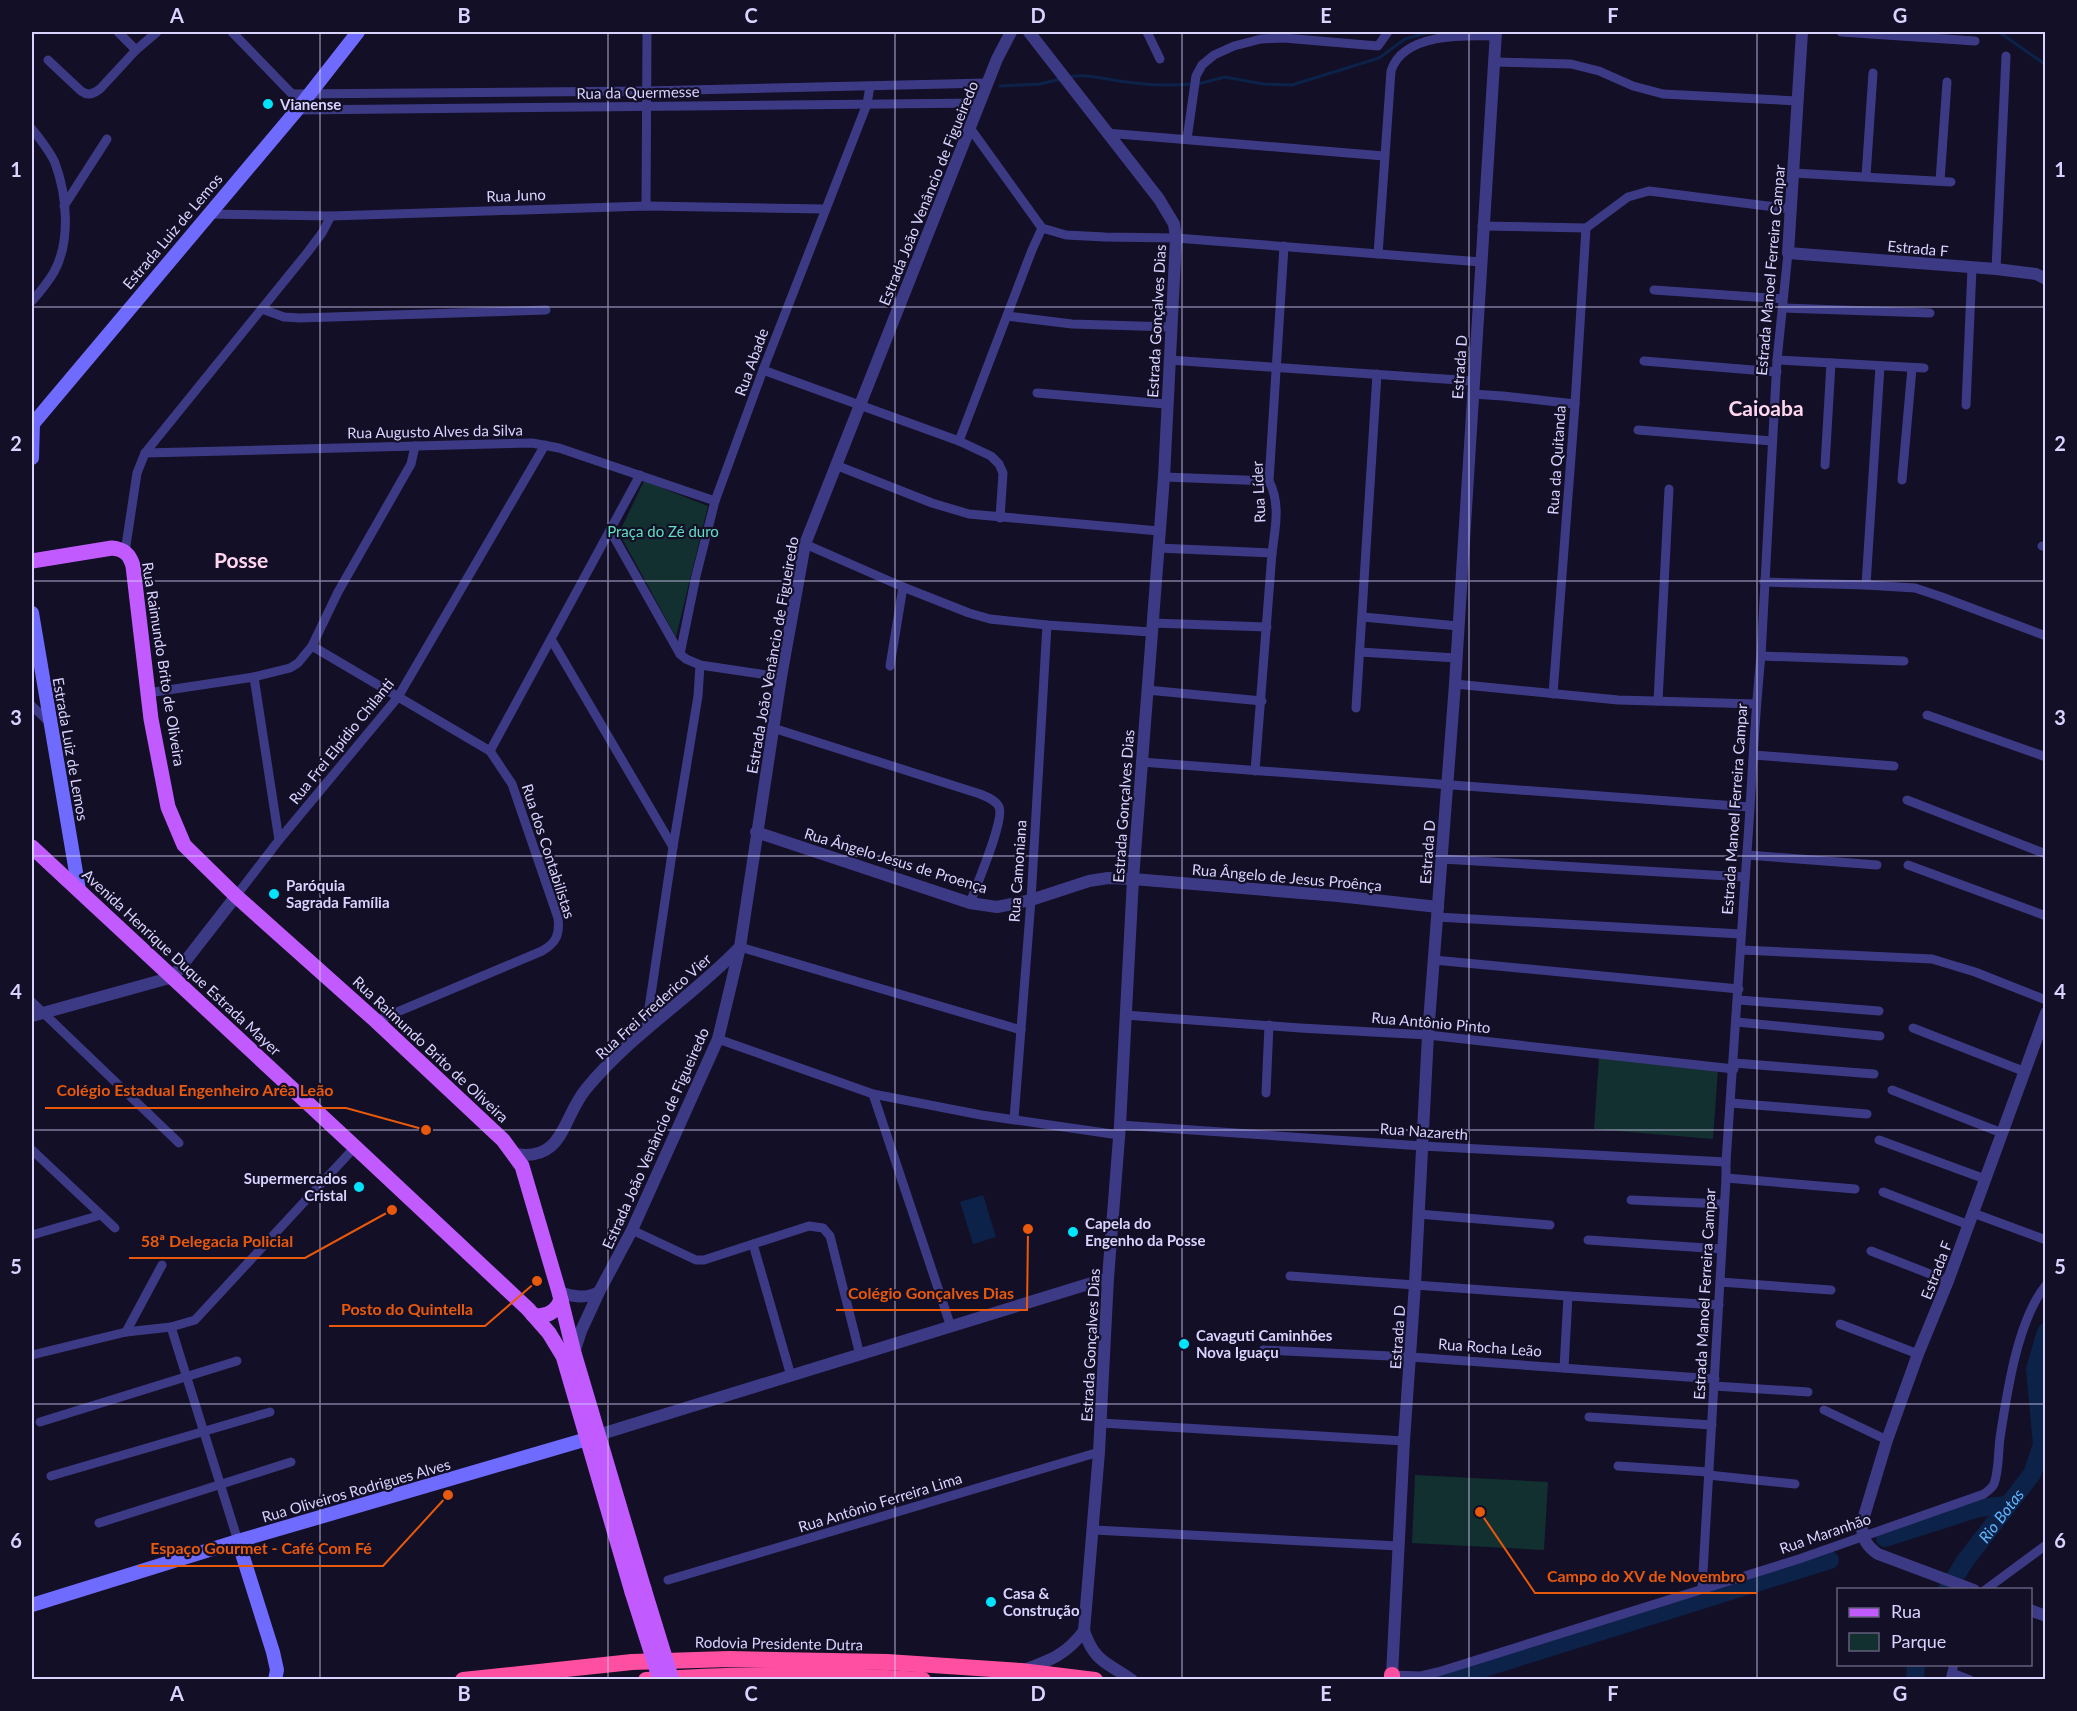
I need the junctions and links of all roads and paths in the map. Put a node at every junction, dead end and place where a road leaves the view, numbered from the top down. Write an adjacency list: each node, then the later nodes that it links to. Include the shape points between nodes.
1 (118, 32): 15 (street)
2 (157, 32): 15 (street)
3 (232, 32): 25 (street)
4 (358, 32): 26 (main road, Estrada Luiz de Lemos)
5 (647, 32): 24 (street)
6 (1011, 32): 22 (street, Estrada João Venâncio de Figueiredo)
7 (1029, 32): 34 (street, Estrada Gonçalves Dias)
8 (1147, 32): 17 (street)
9 (1388, 32): 13 (street, via 1378,46)
10 (1802, 32): 27 (street, Estrada Manoel Ferreira Campar)
11 (1840, 32): 14 (street)
12 (1496, 34): 19 (street, Estrada D); 37 (street, via 1459,35 1425,42 1394,64)
13 (1284, 35): 35 (street, via 1223,50 1207,60 1196,76)
14 (1975, 40)
15 (136, 50): 18 (street, via 100,89 90,94 81,91)
16 (2006, 56): 57 (street)
17 (1160, 59)
18 (48, 60)
19 (1494, 62): 27 (street, via 1571,64 1663,94); 48 (street, Estrada D)
20 (1873, 73): 39 (street)
21 (1947, 82): 40 (street)
22 (988, 83): 23 (street, Rua da Quermesse); 28 (street, Estrada João Venâncio de Figueiredo)
23 (870, 86): 24 (street, Rua da Quermesse); 29 (street, Rua Abade)
24 (646, 90): 26 (street, Rua da Quermesse); 30 (street)
25 (292, 94): 26 (street, Rua da Quermesse); 31 (street)
26 (310, 94): 31 (main road, Estrada Luiz de Lemos)
27 (1797, 101): 38 (street, Estrada Manoel Ferreira Campar)
28 (980, 103): 29 (street, Rua da Quermesse); 32 (street, Estrada João Venâncio de Figueiredo)
29 (867, 104): 30 (street, Rua da Quermesse); 44 (street, Rua Abade)
30 (646, 106): 31 (street, Rua da Quermesse); 43 (street)
31 (297, 110): 46 (main road, Estrada Luiz de Lemos)
32 (970, 128): 49 (street); 84 (street, Estrada João Venâncio de Figueiredo)
33 (32, 129): 42 (street, via 54,162)
34 (1106, 133): 35 (street); 51 (street, Estrada Gonçalves Dias, via 1169,214)
35 (1187, 139): 37 (street)
36 (107, 140): 42 (street)
37 (1384, 156): 54 (street)
38 (1793, 173): 39 (street); 45 (street, Estrada Manoel Ferreira Campar)
39 (1866, 176): 40 (street)
40 (1940, 181): 41 (street)
41 (1951, 182)
42 (64, 206): 60 (street, via 62,252 54,271)
43 (646, 206): 44 (street, Rua Juno); 47 (street, Rua Juno)
44 (825, 209): 75 (street, Rua Abade)
45 (1791, 209): 50 (street, via 1649,191 1628,197); 53 (street, Estrada Manoel Ferreira Campar)
46 (208, 214): 47 (street, Rua Juno); 85 (main road, Estrada Luiz de Lemos)
47 (331, 216): 62 (street, Rua Raimundo Brito de Oliveira, via 312,247)
48 (1482, 226): 50 (street); 55 (street, Estrada D)
49 (1042, 228): 51 (street, via 1066,235); 65 (street)
50 (1586, 228): 82 (street, Rua da Quitanda)
51 (1176, 238): 52 (street); 66 (street, Estrada Gonçalves Dias)
52 (1284, 246): 54 (street); 72 (street, Rua Líder)
53 (1788, 253): 56 (street, Estrada F); 61 (street, Estrada Manoel Ferreira Campar)
54 (1378, 254): 55 (street)
55 (1481, 262): 78 (street, Estrada D)
56 (1972, 268): 57 (street, Estrada F); 83 (street)
57 (1996, 268): 58 (street, Estrada F)
58 (2046, 279)
59 (1654, 290): 61 (street)
60 (32, 301)
61 (1783, 304): 64 (street); 68 (street, Estrada Manoel Ferreira Campar)
62 (262, 309): 63 (street, via 300,318); 91 (street, Rua Raimundo Brito de Oliveira)
63 (546, 310)
64 (1930, 313)
65 (1007, 316): 66 (street, via 1053,323); 87 (street)
66 (1172, 327): 67 (street, Estrada Gonçalves Dias)
67 (1169, 360): 72 (street); 81 (street, Estrada Gonçalves Dias)
68 (1778, 360): 70 (street); 76 (street, Estrada Manoel Ferreira Campar)
69 (1644, 361): 76 (street)
70 (1831, 363): 71 (street); 93 (street)
71 (1880, 366): 73 (street); 110 (street)
72 (1276, 367): 77 (street); 98 (street, Rua Líder)
73 (1912, 368): 74 (street); 97 (street)
74 (1924, 368)
75 (763, 370): 84 (street); 100 (street, Rua Abade)
76 (1777, 372): 88 (street, Estrada Manoel Ferreira Campar)
77 (1377, 374): 78 (street); 113 (street)
78 (1473, 381): 80 (street, Estrada D)
79 (1037, 393): 81 (street)
80 (1472, 394): 82 (street); 115 (street, Estrada D)
81 (1166, 404): 96 (street, Estrada Gonçalves Dias)
82 (1575, 404): 133 (street, Rua da Quitanda)
83 (1966, 405)
84 (860, 406): 87 (street); 94 (street, Estrada João Venâncio de Figueiredo)
85 (32, 423): 92 (main road, Estrada Luiz de Lemos)
86 (1638, 430): 88 (street)
87 (959, 441): 101 (street, via 999,464 1004,480)
88 (1772, 441): 109 (street, Estrada Manoel Ferreira Campar)
89 (545, 445): 90 (street, Rua Augusto Alves da Silva); 95 (street, Rua Augusto Alves da Silva); 134 (street, Rua Frei Elpídio Chilanti)
90 (415, 446): 91 (street, Rua Augusto Alves da Silva); 120 (street, via 411,464)
91 (145, 453): 106 (street, Rua Raimundo Brito de Oliveira, via 137,473)
92 (32, 458)
93 (1825, 465)
94 (838, 466): 101 (street, via 932,503); 104 (street, Estrada João Venâncio de Figueiredo)
95 (640, 475): 100 (street, Rua Augusto Alves da Silva); 102 (street)
96 (1164, 477): 98 (street); 103 (street, Estrada Gonçalves Dias)
97 (1902, 480)
98 (1269, 481): 107 (street, Rua Líder, via 1276,502)
99 (1669, 489): 136 (street)
100 (715, 501): 122 (street, Rua Abade)
101 (1000, 518): 103 (street)
102 (610, 530): 119 (street); 122 (street)
103 (1159, 531): 105 (street, Estrada Gonçalves Dias)
104 (805, 544): 111 (street); 128 (street, Estrada João Venâncio de Figueiredo)
105 (1158, 548): 107 (street); 116 (street, Estrada Gonçalves Dias)
106 (125, 552): 108 (main road, via 105,549); 132 (main road, Rua Raimundo Brito de Oliveira, via 133,566)
107 (1272, 553): 117 (street, Rua Líder)
108 (32, 561)
109 (1764, 582): 110 (street); 123 (street, Estrada Manoel Ferreira Campar)
110 (1866, 585): 118 (street, via 1915,588)
111 (903, 587): 114 (street, via 979,616); 127 (street)
112 (32, 613): 141 (main road, Estrada Luiz de Lemos)
113 (1363, 617): 115 (street); 121 (street)
114 (1047, 625): 116 (street); 165 (street, Rua Camoniana)
115 (1458, 626): 124 (street, Estrada D)
116 (1151, 627): 117 (street); 131 (street, Estrada Gonçalves Dias)
117 (1268, 627): 135 (street, Rua Líder)
118 (2046, 636)
119 (551, 639): 143 (street); 155 (street)
120 (312, 646): 129 (street, via 295,665); 134 (street, Rua dos Contabilistas)
121 (1360, 652): 124 (street); 139 (street)
122 (680, 654): 126 (street)
123 (1761, 656): 125 (street); 137 (street, Estrada Manoel Ferreira Campar)
124 (1456, 658): 130 (street, Estrada D)
125 (1904, 661)
126 (700, 665): 128 (street); 155 (street)
127 (890, 666)
128 (781, 676): 142 (street, Estrada João Venâncio de Figueiredo)
129 (254, 677): 132 (street); 153 (street)
130 (1455, 684): 133 (street); 149 (street, Estrada D)
131 (1146, 690): 135 (street); 146 (street, Estrada Gonçalves Dias)
132 (148, 693): 164 (main road, Rua Raimundo Brito de Oliveira, via 168,807 177,831 184,845)
133 (1553, 694): 136 (street)
134 (398, 697): 143 (street, Rua dos Contabilistas); 153 (street, Rua Frei Elpídio Chilanti)
135 (1262, 701): 148 (street, Rua Líder)
136 (1658, 701): 137 (street)
137 (1756, 704): 144 (street, Estrada Manoel Ferreira Campar)
138 (32, 706): 141 (street)
139 (1356, 708)
140 (1927, 715): 145 (street)
141 (50, 723): 163 (main road, Estrada Luiz de Lemos)
142 (773, 728): 152 (street, Estrada João Venâncio de Figueiredo); 166 (street, via 980,794 997,803 1001,815)
143 (490, 751): 182 (street, Rua dos Contabilistas, via 512,784 558,918 557,937 533,956)
144 (1754, 755): 147 (street); 151 (street, Estrada Manoel Ferreira Campar)
145 (2046, 757)
146 (1141, 762): 148 (street); 162 (street, Estrada Gonçalves Dias)
147 (1894, 766)
148 (1256, 771): 149 (street)
149 (1447, 784): 151 (street); 158 (street, Estrada D)
150 (1907, 800): 156 (street)
151 (1750, 807): 157 (street, Estrada Manoel Ferreira Campar)
152 (756, 832): 166 (street, Rua Ângelo Jesus de Proença); 170 (street, Estrada João Venâncio de Figueiredo)
153 (279, 840): 164 (street, Rua Frei Elpídio Chilanti)
154 (32, 847): 163 (main road, Avenida Henrique Duque Estrada Mayer)
155 (673, 847): 185 (street)
156 (2046, 854)
157 (1747, 855): 159 (street); 161 (street, Estrada Manoel Ferreira Campar)
158 (1442, 859): 161 (street); 167 (street, Estrada D)
159 (1877, 865)
160 (1908, 865): 168 (street)
161 (1745, 877): 169 (street, Estrada Manoel Ferreira Campar)
162 (1133, 879): 165 (street, Rua Ângelo Jesus de Proença, via 1089,881); 167 (street, Rua Ângelo de Jesus Proênça, via 1338,896); 181 (street, Estrada Gonçalves Dias)
163 (79, 890): 173 (main road, Avenida Henrique Duque Estrada Mayer)
164 (236, 896): 173 (street, Rua Frei Elpídio Chilanti); 182 (main road, Rua Raimundo Brito de Oliveira)
165 (1031, 900): 166 (street, Rua Ângelo Jesus de Proença, via 997,907); 187 (street, Rua Camoniana)
166 (970, 903)
167 (1438, 912): 169 (street); 172 (street, Estrada D)
168 (2046, 916)
169 (1741, 933): 171 (street, Estrada Manoel Ferreira Campar)
170 (740, 947): 185 (street, Rua Frei Frederico Vier); 187 (street); 190 (street, Estrada João Venâncio de Figueiredo)
171 (1741, 950): 174 (street, Estrada Manoel Ferreira Campar); 176 (street, via 1932,959)
172 (1434, 960): 174 (street); 188 (street, Estrada D)
173 (173, 977): 180 (street); 205 (main road, Avenida Henrique Duque Estrada Mayer)
174 (1739, 989): 175 (street, Estrada Manoel Ferreira Campar)
175 (1739, 1000): 178 (street); 183 (street, Estrada Manoel Ferreira Campar)
176 (2046, 1000)
177 (32, 1002): 180 (street)
178 (1879, 1011)
179 (2046, 1013): 192 (street, Estrada F)
180 (37, 1015): 203 (street)
181 (1125, 1015): 184 (street, Rua Antônio Pinto); 200 (street, Estrada Gonçalves Dias)
182 (376, 1021): 207 (main road, Rua Raimundo Brito de Oliveira)
183 (1737, 1022): 189 (street); 191 (street, Estrada Manoel Ferreira Campar)
184 (1269, 1025): 188 (street, Rua Antônio Pinto); 195 (street)
185 (646, 1028): 207 (street, Rua Frei Frederico Vier, via 586,1089 550,1148 533,1156)
186 (1912, 1028): 192 (street)
187 (1021, 1030): 199 (street, Rua Camoniana)
188 (1428, 1035): 191 (street, Rua Antônio Pinto); 204 (street, Estrada D)
189 (1880, 1036)
190 (718, 1039): 196 (street, Rua Nazareth); 220 (street, Estrada João Venâncio de Figueiredo)
191 (1734, 1066): 193 (street, Rua Antônio Pinto); 197 (street, Estrada Manoel Ferreira Campar)
192 (2023, 1071): 201 (street, Estrada F)
193 (1874, 1074)
194 (1892, 1090): 201 (street)
195 (1266, 1093)
196 (873, 1094): 199 (street, Rua Nazareth); 242 (street)
197 (1731, 1103): 198 (street); 208 (street, Estrada Manoel Ferreira Campar)
198 (1868, 1114)
199 (1014, 1119): 200 (street, Rua Nazareth)
200 (1119, 1130): 204 (street, Rua Nazareth); 229 (street, Estrada Gonçalves Dias)
201 (2002, 1133): 210 (street, Estrada F)
202 (1879, 1140): 210 (street)
203 (179, 1143)
204 (1422, 1146): 208 (street, Rua Nazareth); 215 (street, Estrada D)
205 (355, 1147): 239 (main road, Avenida Henrique Duque Estrada Mayer); 241 (street, via 199,1317)
206 (32, 1150): 216 (street)
207 (515, 1154): 236 (main road, Rua Raimundo Brito de Oliveira, via 527,1180)
208 (1726, 1162): 209 (street, Estrada Manoel Ferreira Campar)
209 (1726, 1178): 211 (street); 214 (street, Estrada Manoel Ferreira Campar)
210 (1985, 1179): 217 (street, Estrada F)
211 (1855, 1189)
212 (1883, 1192): 217 (street)
213 (1631, 1200): 214 (street)
214 (1724, 1204): 225 (street, Estrada Manoel Ferreira Campar)
215 (1418, 1214): 218 (street); 232 (street, Estrada D)
216 (101, 1215): 219 (street); 221 (street)
217 (1971, 1219): 222 (street); 230 (street, Estrada F)
218 (1550, 1225)
219 (115, 1228)
220 (632, 1230): 224 (street, via 696,1260); 235 (street, Estrada João Venâncio de Figueiredo)
221 (32, 1235)
222 (2045, 1238)
223 (1588, 1240): 225 (street)
224 (753, 1244): 248 (street, via 809,1226 826,1230); 252 (street)
225 (1721, 1249): 231 (street, Estrada Manoel Ferreira Campar)
226 (1871, 1251): 230 (street)
227 (162, 1265): 243 (street)
228 (1290, 1276): 232 (street)
229 (1108, 1278): 242 (street, Rua Oliveiros Rodrigues Alves); 260 (street, Estrada Gonçalves Dias)
230 (1948, 1281): 246 (street, Estrada F)
231 (1720, 1282): 234 (street); 238 (street, Estrada Manoel Ferreira Campar)
232 (1415, 1284): 237 (street); 249 (street, Estrada D)
233 (2046, 1286): 275 (street, Rua Maranhão, via 2021,1333 1990,1490)
234 (1831, 1290)
235 (599, 1292): 236 (street, via 586,1297); 245 (street, Estrada João Venâncio de Figueiredo)
236 (560, 1296): 239 (main road, via 555,1310); 245 (main road, Rua Raimundo Brito de Oliveira)
237 (1568, 1296): 238 (street); 251 (street)
238 (1719, 1305): 254 (street, Estrada Manoel Ferreira Campar)
239 (533, 1315): 245 (main road, Avenida Henrique Duque Estrada Mayer)
240 (1840, 1324): 246 (street)
241 (171, 1326): 243 (street); 253 (street)
242 (951, 1327): 248 (street, Rua Oliveiros Rodrigues Alves)
243 (126, 1332): 247 (street)
244 (1263, 1350): 249 (street, Rua Rocha Leão)
245 (568, 1354): 263 (main road, Rua Raimundo Brito de Oliveira)
246 (1918, 1354): 264 (street, Estrada F)
247 (32, 1355)
248 (860, 1355): 252 (street, Rua Oliveiros Rodrigues Alves)
249 (1411, 1357): 251 (street, Rua Rocha Leão); 265 (street, Estrada D)
250 (237, 1361): 253 (street)
251 (1564, 1368): 254 (street, Rua Rocha Leão)
252 (791, 1376): 263 (street, Rua Oliveiros Rodrigues Alves)
253 (187, 1377): 259 (street); 262 (street)
254 (1714, 1383): 255 (street, Rua Rocha Leão); 261 (street, Estrada Manoel Ferreira Campar)
255 (1808, 1392)
256 (1824, 1410): 264 (street)
257 (270, 1412): 262 (street)
258 (1589, 1418): 261 (street)
259 (40, 1422)
260 (1101, 1423): 265 (street); 266 (street, Estrada Gonçalves Dias)
261 (1712, 1425): 269 (street, Estrada Manoel Ferreira Campar)
262 (204, 1431): 270 (street); 271 (street)
263 (592, 1437): 276 (main road, Rua Oliveiros Rodrigues Alves); 283 (main road, Rua Raimundo Brito de Oliveira)
264 (1887, 1440): 275 (street, Estrada F, via 1863,1521)
265 (1404, 1441): 278 (street, Estrada D)
266 (1099, 1452): 274 (street, Estrada Gonçalves Dias); 279 (street, Rua Antônio Ferreira Lima)
267 (291, 1462): 271 (street)
268 (1618, 1466): 269 (street)
269 (1708, 1473): 272 (street); 282 (street, Estrada Manoel Ferreira Campar)
270 (51, 1476)
271 (220, 1484): 273 (street); 276 (street)
272 (1795, 1484)
273 (99, 1522)
274 (1094, 1530): 278 (street); 287 (street, Estrada Gonçalves Dias)
275 (1864, 1538): 280 (street, via 1875,1552 1889,1559); 282 (street, Rua Maranhão)
276 (238, 1541): 284 (main road, Rua Oliveiros Rodrigues Alves); 290 (main road)
277 (2046, 1545): 281 (street)
278 (1398, 1546): 291 (street, Estrada D)
279 (668, 1580)
280 (1969, 1587)
281 (1988, 1588)
282 (1702, 1589): 291 (street, Rua Maranhão, via 1438,1672)
283 (638, 1591): 294 (main road, bridge); 295 (main road, bridge)
284 (32, 1605)
285 (2032, 1610): 286 (street)
286 (2046, 1616)
287 (1084, 1631): 288 (street, via 1062,1654); 298 (street, via 1093,1652)
288 (1021, 1671): 292 (highway, Rodovia Presidente Dutra, via 887,1662 729,1659 632,1662); 297 (highway, Rodovia Presidente Dutra)
289 (1952, 1672): 299 (street)
290 (279, 1676)
291 (1392, 1677)
292 (463, 1680)
293 (646, 1680): 296 (highway, Rodovia Presidente Dutra, via 737,1675 852,1675)
294 (660, 1680)
295 (672, 1680)
296 (923, 1680)
297 (1095, 1680)
298 (1132, 1680)
299 (1970, 1680)

